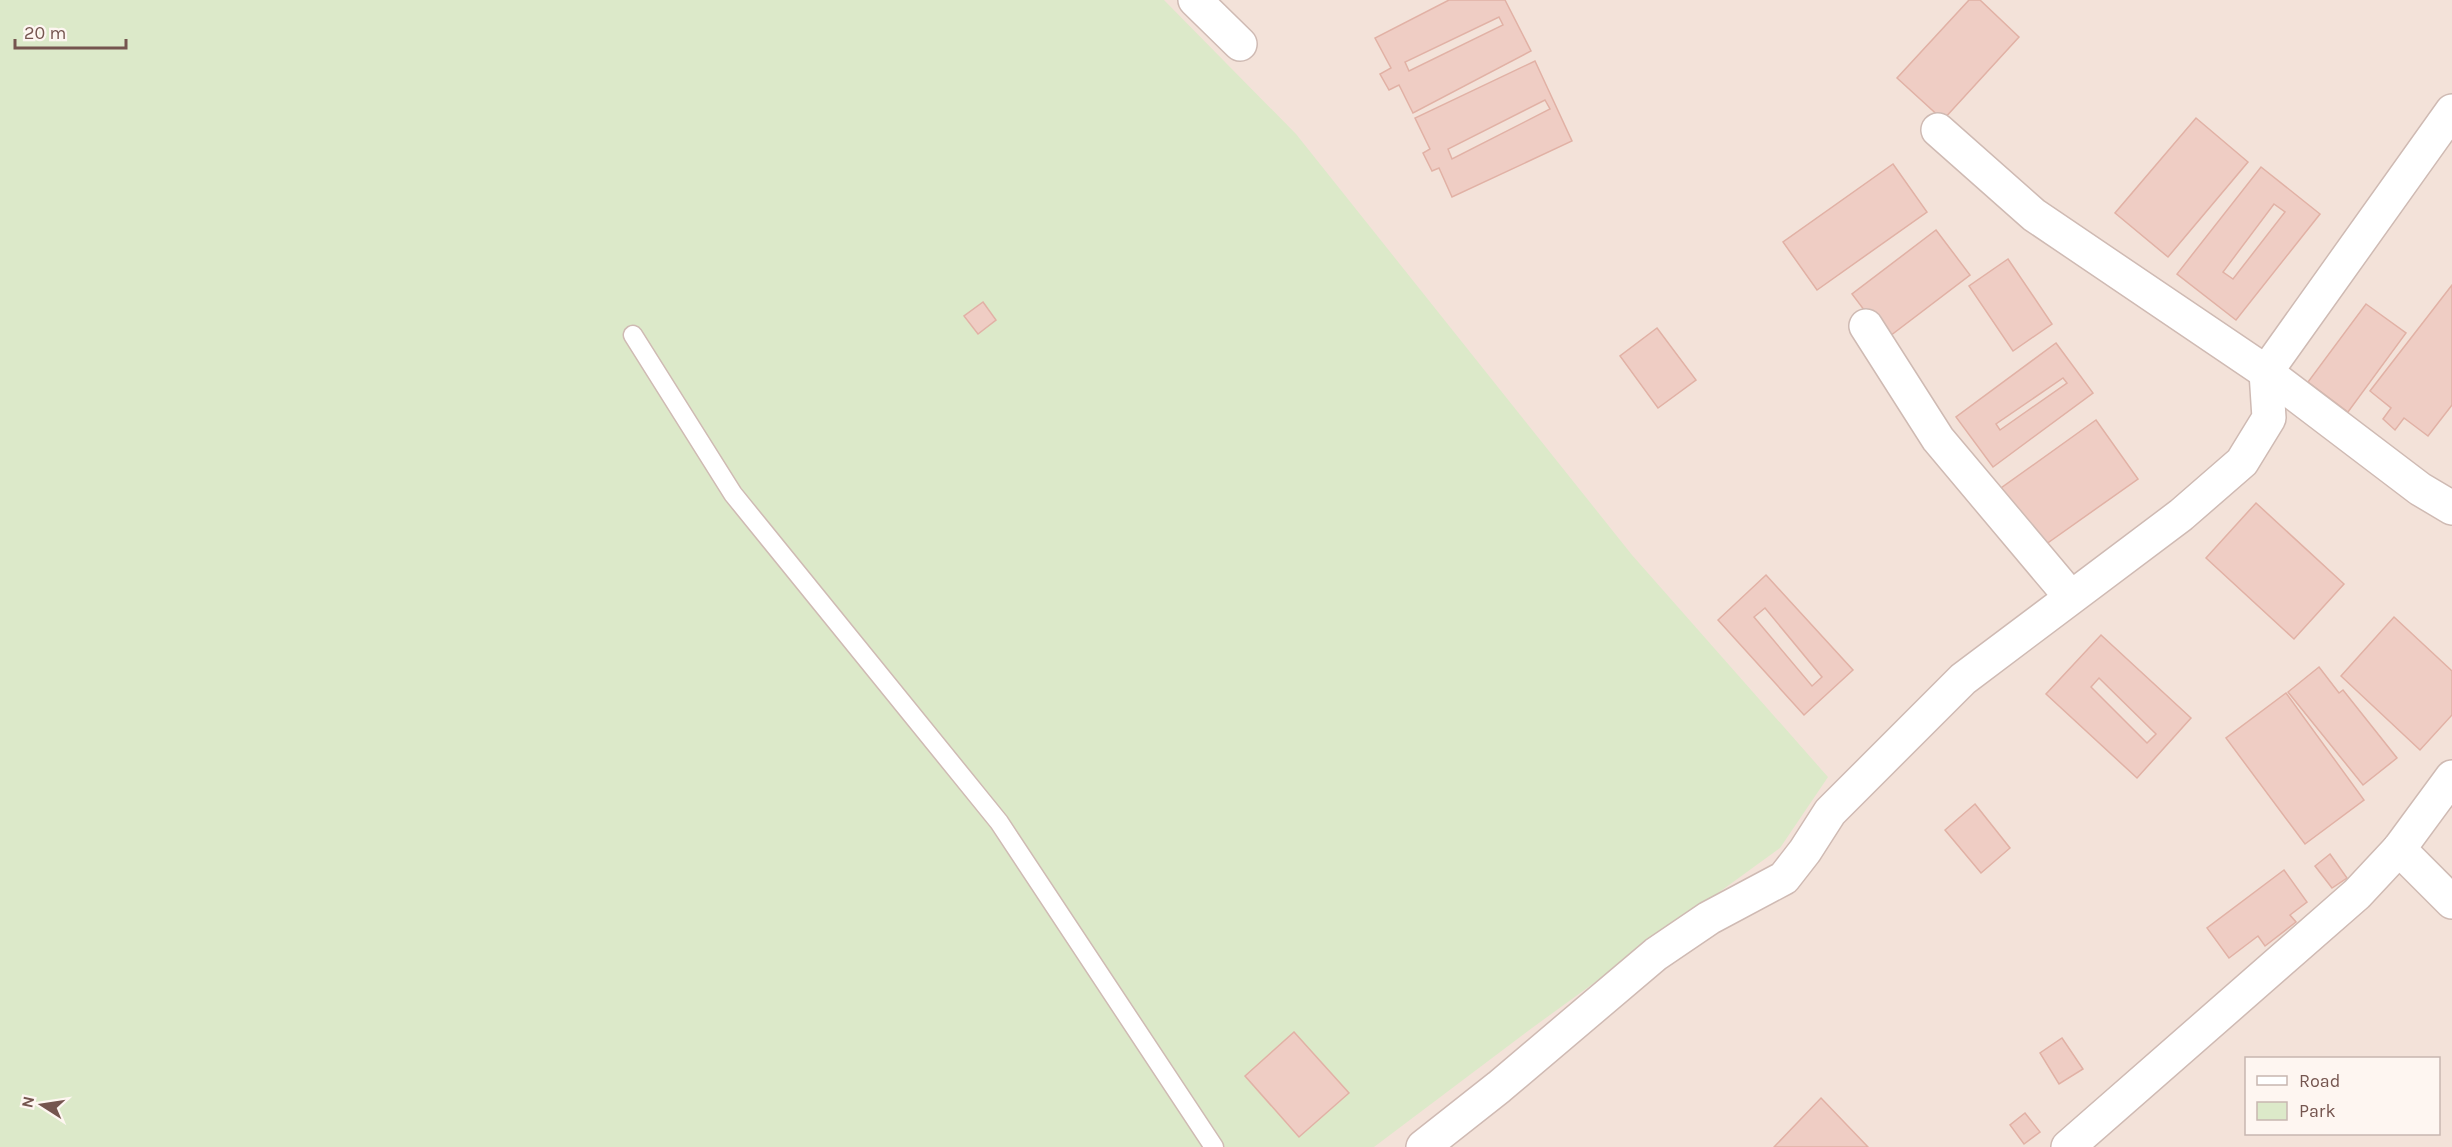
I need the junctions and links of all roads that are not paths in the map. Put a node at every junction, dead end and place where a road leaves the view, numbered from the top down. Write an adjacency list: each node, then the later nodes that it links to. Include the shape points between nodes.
1 (1195, 0): 2 (street)
2 (1240, 44)
3 (2452, 111): 7 (street)
4 (1938, 130): 7 (street, via 2034,215)
5 (1866, 326): 9 (street, via 1938,439)
6 (633, 335): 13 (lane, via 733,494 999,822)
7 (2266, 372): 8 (street, via 2420,489); 9 (street, via 2269,418 2242,462 2181,515)
8 (2452, 508)
9 (2070, 596): 14 (street, via 1963,679 1830,812 1784,878 1709,918 1656,954)
10 (2452, 777): 11 (street)
11 (2399, 849): 12 (street); 15 (street, via 2357,894)
12 (2452, 902)
13 (1214, 1147)
14 (1423, 1147)
15 (2068, 1147)

